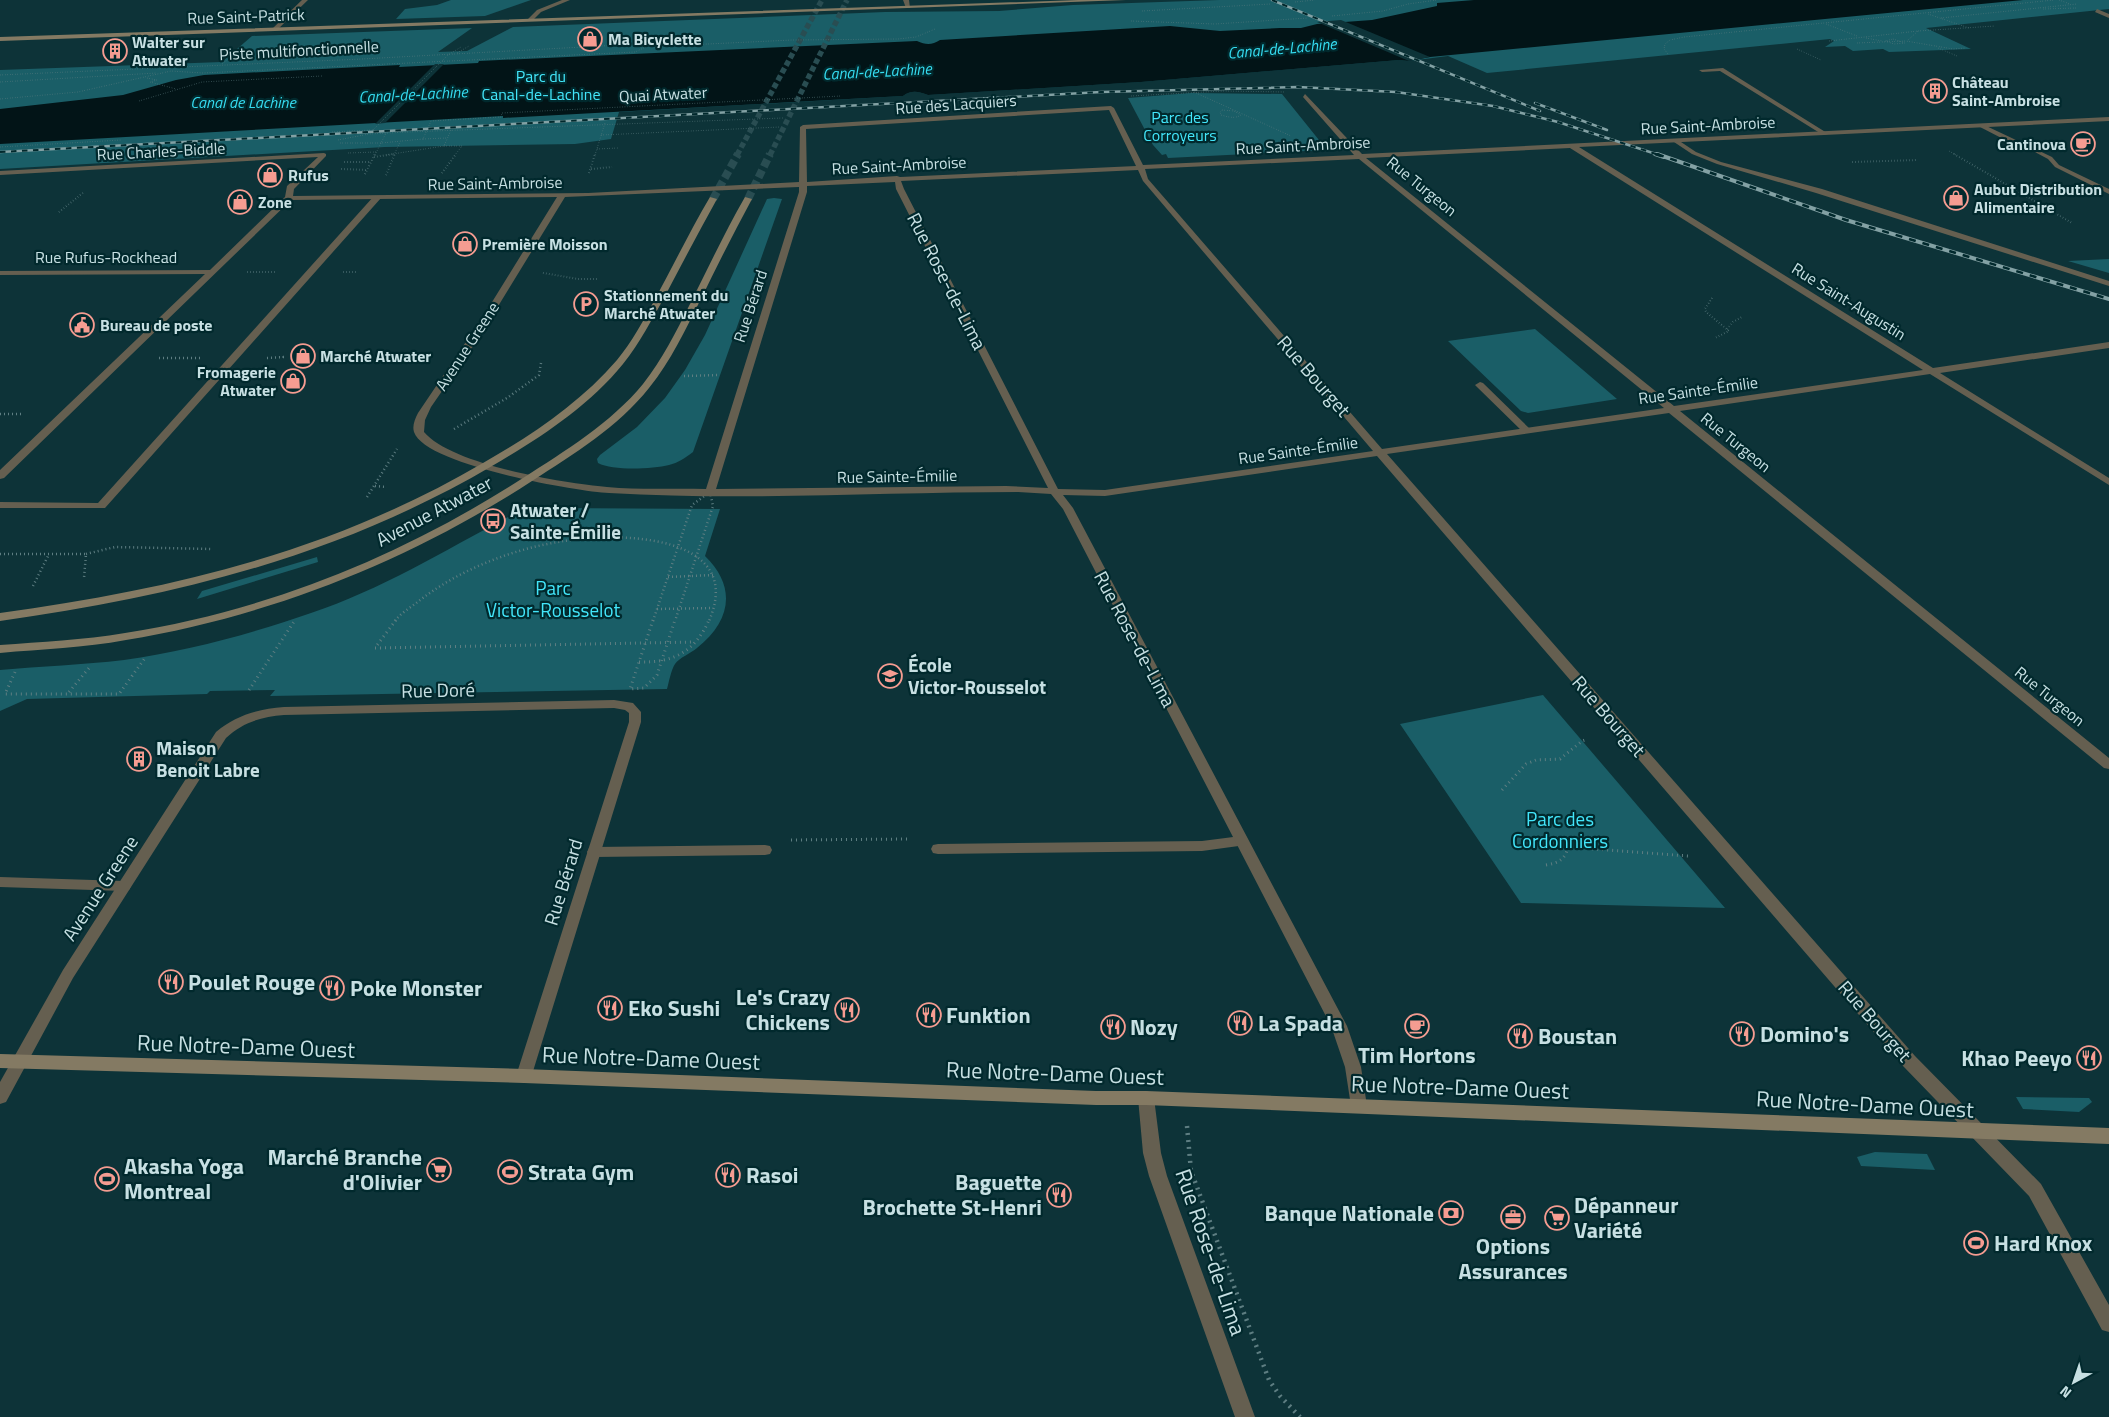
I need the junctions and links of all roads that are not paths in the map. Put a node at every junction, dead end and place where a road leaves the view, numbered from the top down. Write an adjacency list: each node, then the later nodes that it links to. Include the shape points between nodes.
1 (305, 0): 9 (street)
2 (567, 0): 8 (street, via 539,11)
3 (906, 0): 5 (street)
4 (1123, 0): 5 (main road, Rue Saint-Patrick)
5 (908, 7): 8 (main road, Rue Saint-Patrick)
6 (2098, 12): 7 (street)
7 (2109, 16)
8 (530, 20): 9 (main road, Rue Saint-Patrick)
9 (275, 29): 10 (main road, Rue Saint-Patrick)
10 (0, 39)
11 (1742, 82): 11 (street, via 1702,70 1721,69); 18 (street)
12 (1305, 96): 22 (street, Rue Turgeon, via 1351,150)
13 (1111, 108): 17 (street, Rue des Lacquiers); 23 (street, Rue Bourget)
14 (2109, 119): 15 (street, Rue Saint-Ambroise)
15 (1993, 125): 16 (street, Rue Saint-Ambroise); 21 (street)
16 (1982, 126): 18 (street, Rue Saint-Ambroise); 21 (street, via 2015,144)
17 (803, 127): 26 (street, Rue Bérard)
18 (1825, 134): 19 (street, Rue Saint-Ambroise)
19 (1676, 141): 20 (street, Rue Saint-Ambroise); 35 (street, via 1694,153 1726,166 1819,191)
20 (1572, 146): 22 (street, Rue Saint-Ambroise); 37 (street, Rue Saint-Augustin)
21 (2035, 150): 27 (street, via 2057,166)
22 (1360, 156): 23 (street, Rue Saint-Ambroise); 39 (street, Rue Turgeon)
23 (1140, 166): 25 (street, Rue Saint-Ambroise); 41 (street, Rue Bourget, via 1145,180)
24 (0, 174): 29 (street, Rue Charles-Biddle, via 324,155 290,188)
25 (897, 178): 26 (street, Rue Saint-Ambroise); 47 (street, Rue Rose-de-Lima)
26 (802, 184): 28 (street, Rue Saint-Ambroise); 46 (street, Rue Bérard, via 793,224)
27 (2109, 192)
28 (562, 196): 30 (street, Rue Saint-Ambroise); 42 (street, Avenue Greene, via 419,423 418,430 430,444)
29 (288, 198): 30 (street, Rue Saint-Ambroise); 33 (street)
30 (377, 198): 48 (street, via 102,506)
31 (713, 199): 42 (main road, Avenue Atwater, via 639,335 620,361 573,407)
32 (748, 199): 44 (main road, Avenue Atwater, via 669,352 651,380 612,419)
33 (212, 272): 34 (street, Rue Rufus-Rockhead); 43 (street)
34 (0, 273)
35 (2109, 284)
36 (2109, 345): 37 (street, Rue Sainte-Émilie)
37 (1931, 370): 39 (street, Rue Sainte-Émilie); 45 (street, Rue Saint-Augustin)
38 (1480, 385): 40 (street)
39 (1670, 410): 40 (street, Rue Sainte-Émilie); 53 (street, Rue Turgeon)
40 (1527, 431): 41 (street, Rue Sainte-Émilie)
41 (1380, 453): 47 (street, Rue Sainte-Émilie, via 1105,493); 66 (street, Rue Bourget, via 1909,1061)
42 (487, 466): 44 (street, Rue Sainte-Émilie); 49 (main road, Avenue Atwater, via 385,519 272,561 134,596)
43 (0, 476)
44 (532, 478): 46 (street, Rue Sainte-Émilie, via 607,490); 50 (main road, Avenue Atwater, via 465,519 405,550 276,599 146,633 78,643)
45 (2109, 482)
46 (710, 492): 47 (street, Rue Sainte-Émilie, via 1009,489)
47 (1054, 492): 54 (street, Rue Rose-de-Lima, via 1068,508)
48 (0, 505)
49 (0, 617)
50 (0, 649)
51 (625, 706): 52 (street, Rue Doré, via 284,712); 57 (street, Rue Bérard, via 635,712 635,722)
52 (251, 716): 59 (street, Avenue Greene, via 234,724 221,736)
53 (2109, 764)
54 (1241, 840): 55 (street, via 1202,846); 65 (street, Rue Rose-de-Lima, via 1339,1026 1353,1067)
55 (938, 849)
56 (765, 850): 57 (street)
57 (594, 852): 62 (street, Rue Bérard)
58 (0, 882): 59 (street)
59 (124, 886): 61 (street, Avenue Greene)
60 (0, 1061): 61 (main road, Rue Notre-Dame Ouest)
61 (19, 1061): 62 (main road, Rue Notre-Dame Ouest); 63 (street, Avenue Greene)
62 (524, 1076): 64 (main road, Rue Notre-Dame Ouest)
63 (0, 1097)
64 (1146, 1098): 65 (main road, Rue Notre-Dame Ouest); 69 (street, Rue Rose-de-Lima, via 1158,1176)
65 (1360, 1106): 66 (main road, Rue Notre-Dame Ouest)
66 (1978, 1132): 67 (main road, Rue Notre-Dame Ouest); 68 (street, Rue Bourget, via 2035,1190)
67 (2109, 1136)
68 (2109, 1322)
69 (1246, 1417)

